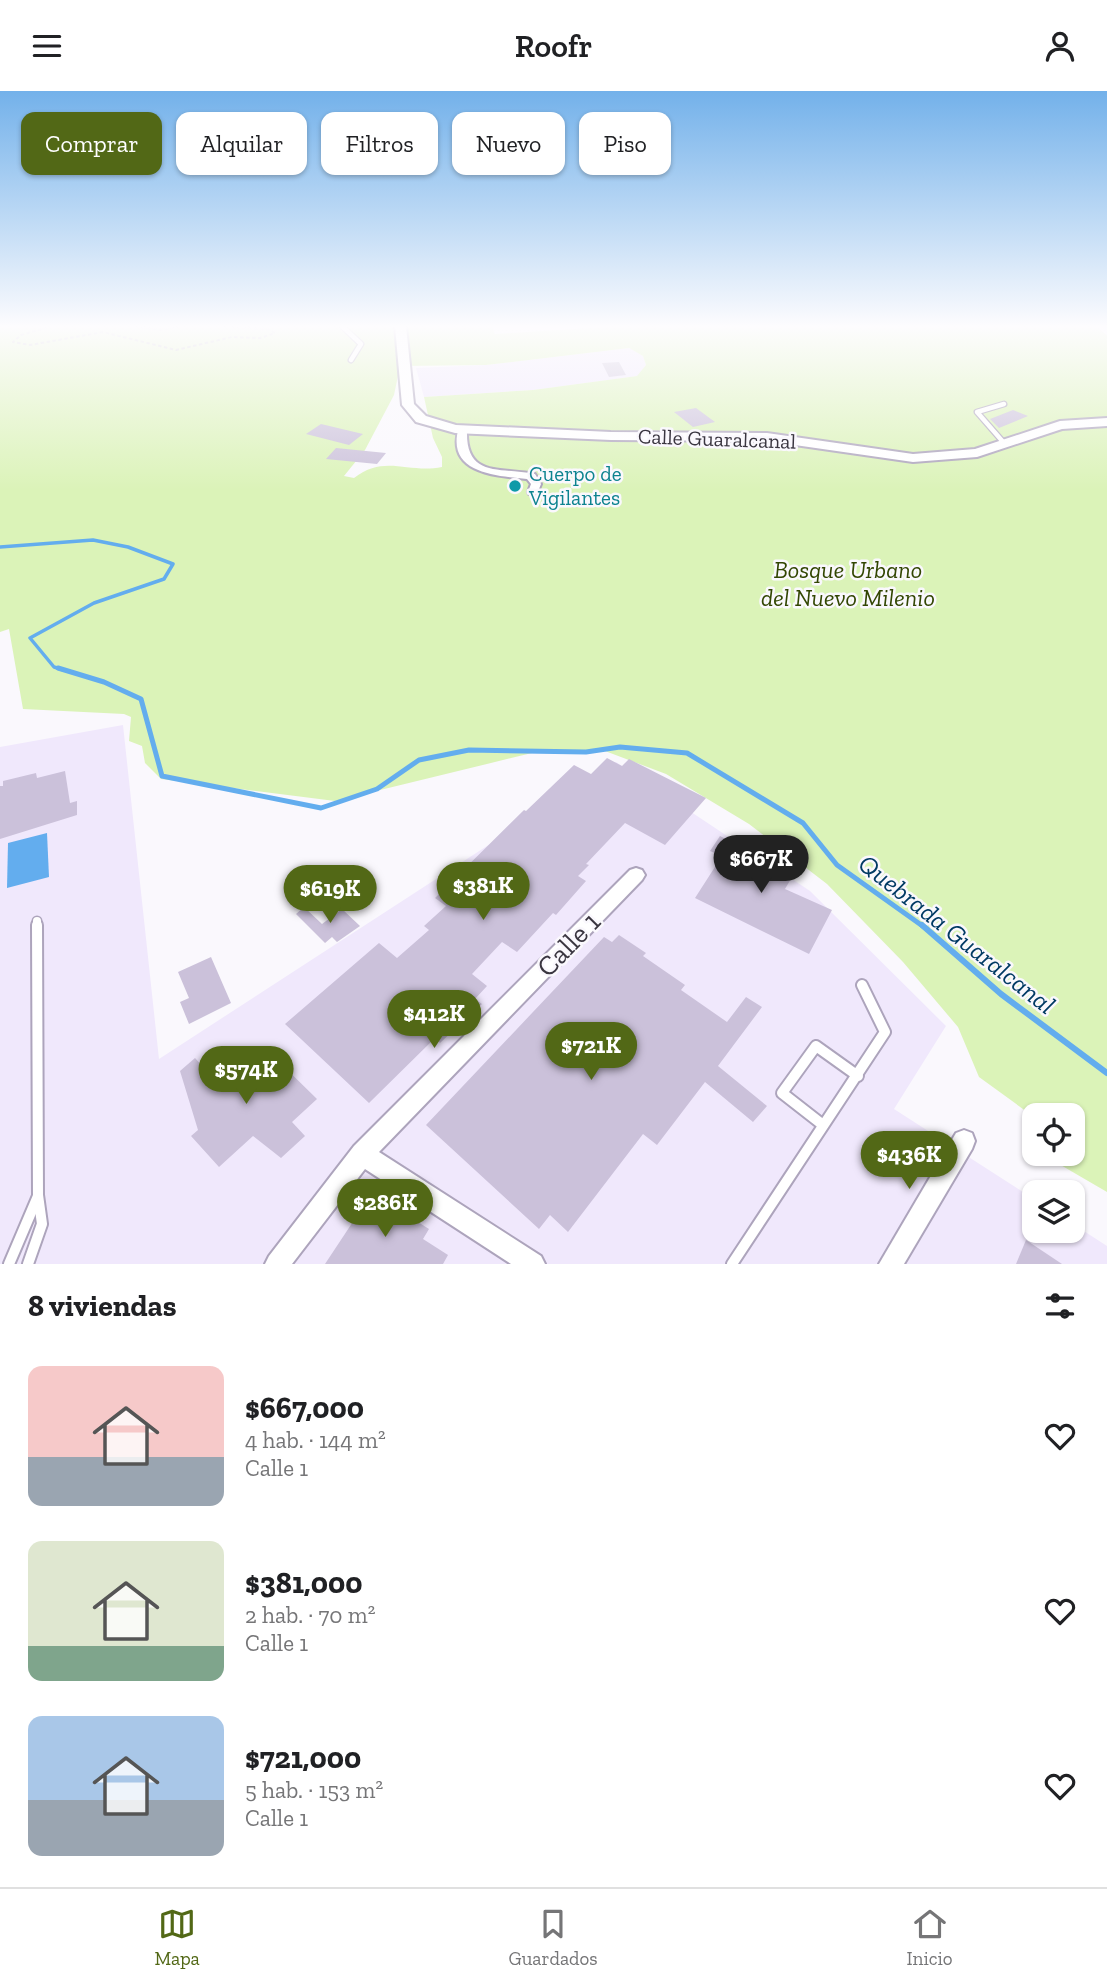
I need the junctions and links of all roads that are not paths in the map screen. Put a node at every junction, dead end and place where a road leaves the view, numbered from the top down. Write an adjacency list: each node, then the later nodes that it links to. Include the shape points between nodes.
1 (406, 381): 4 (street, Calle Guaralcanal, via 408,405 421,419)
2 (1004, 404): 5 (lane, via 977,412)
3 (1107, 422): 5 (street, Calle Guaralcanal, via 1059,425)
4 (462, 429): 5 (street, Calle Guaralcanal, via 766,437 913,458 977,453); 6 (street, via 462,451 469,461 501,473 531,476 536,484)
5 (1004, 443)
6 (533, 492)
7 (636, 874): 13 (street, Calle 1)
8 (37, 922): 14 (lane)
9 (862, 985): 10 (lane, via 884,1032)
10 (858, 1076): 11 (lane); 11 (lane, via 816,1047 782,1093)
11 (823, 1125): 19 (lane)
12 (964, 1141): 20 (street)
13 (362, 1154): 17 (street, Calle 1); 18 (street)
14 (38, 1195): 15 (lane); 16 (lane, via 42,1224)
15 (9, 1264)
16 (28, 1264)
17 (277, 1264)
18 (533, 1264)
19 (732, 1264)
20 (891, 1264)

